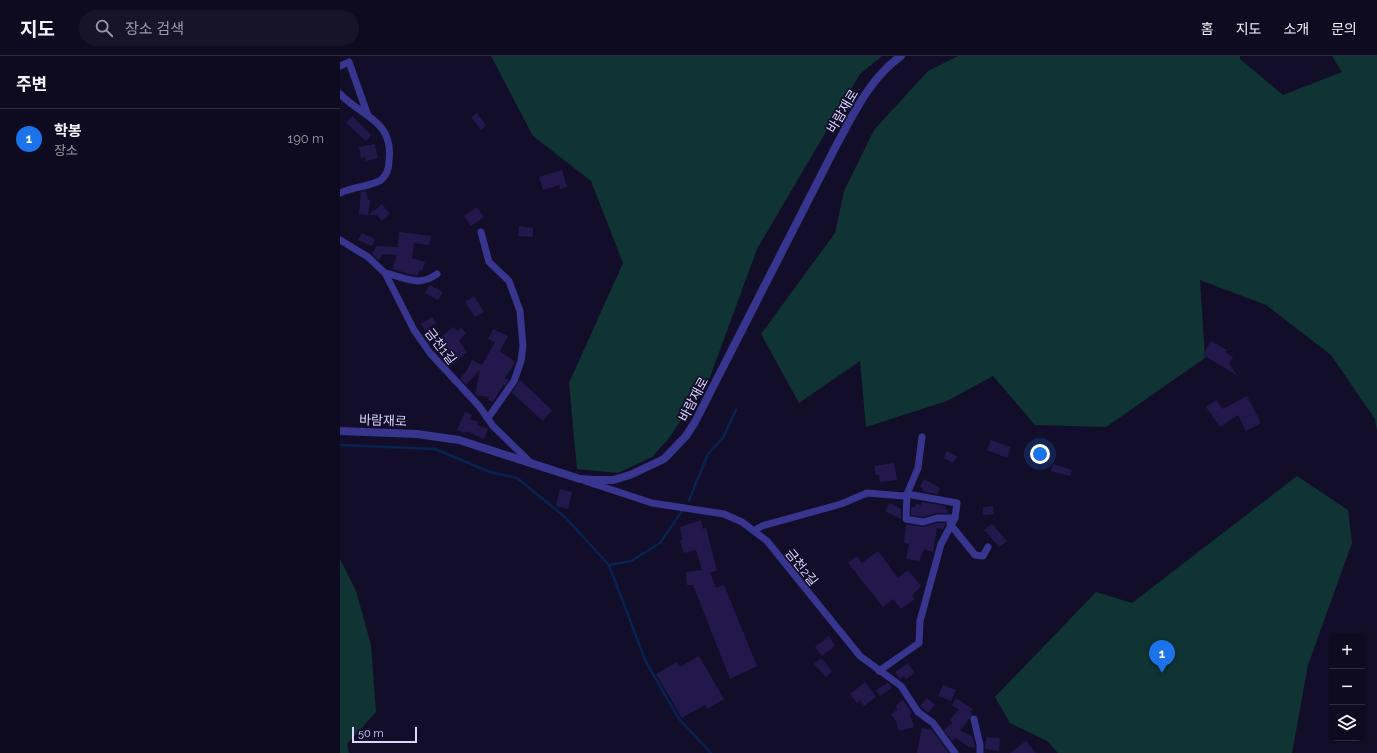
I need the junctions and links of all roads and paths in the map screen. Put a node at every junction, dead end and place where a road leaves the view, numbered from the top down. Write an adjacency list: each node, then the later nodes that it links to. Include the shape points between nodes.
1 (901, 56): 14 (street, 바람재로, via 876,80 836,144 686,436 664,459 630,475 612,480)
2 (340, 66): 4 (street, via 348,62)
3 (340, 94): 4 (street, via 349,104)
4 (367, 113): 5 (street, via 382,126 387,136 390,151 388,171 380,181)
5 (340, 193)
6 (481, 232): 10 (street, via 489,262 504,275 512,289 520,311 523,346 514,381)
7 (340, 240): 8 (street, 금천1길, via 368,257)
8 (384, 273): 9 (street, via 413,281 429,280); 10 (street, 금천1길, via 414,330 430,353)
9 (437, 274)
10 (488, 418): 13 (street, 금천1길)
11 (340, 431): 13 (street, 바람재로, via 417,434 459,440)
12 (922, 437): 15 (street, via 918,468)
13 (531, 464): 14 (street, 바람재로)
14 (580, 479): 18 (street, 금천2길, via 652,503 724,514)
15 (907, 494): 16 (street, via 958,503); 16 (street, via 906,519 923,522 937,518); 18 (street, via 904,496 867,492 841,504)
16 (955, 518): 17 (street)
17 (950, 524): 19 (street, via 974,555 983,556); 20 (street, via 941,544 920,621 919,643)
18 (755, 530): 20 (street, 금천2길, via 855,650)
19 (988, 547)
20 (879, 671): 22 (street, 금천2길, via 901,686 918,712 933,723)
21 (974, 719): 23 (street)
22 (955, 753)
23 (980, 753)

